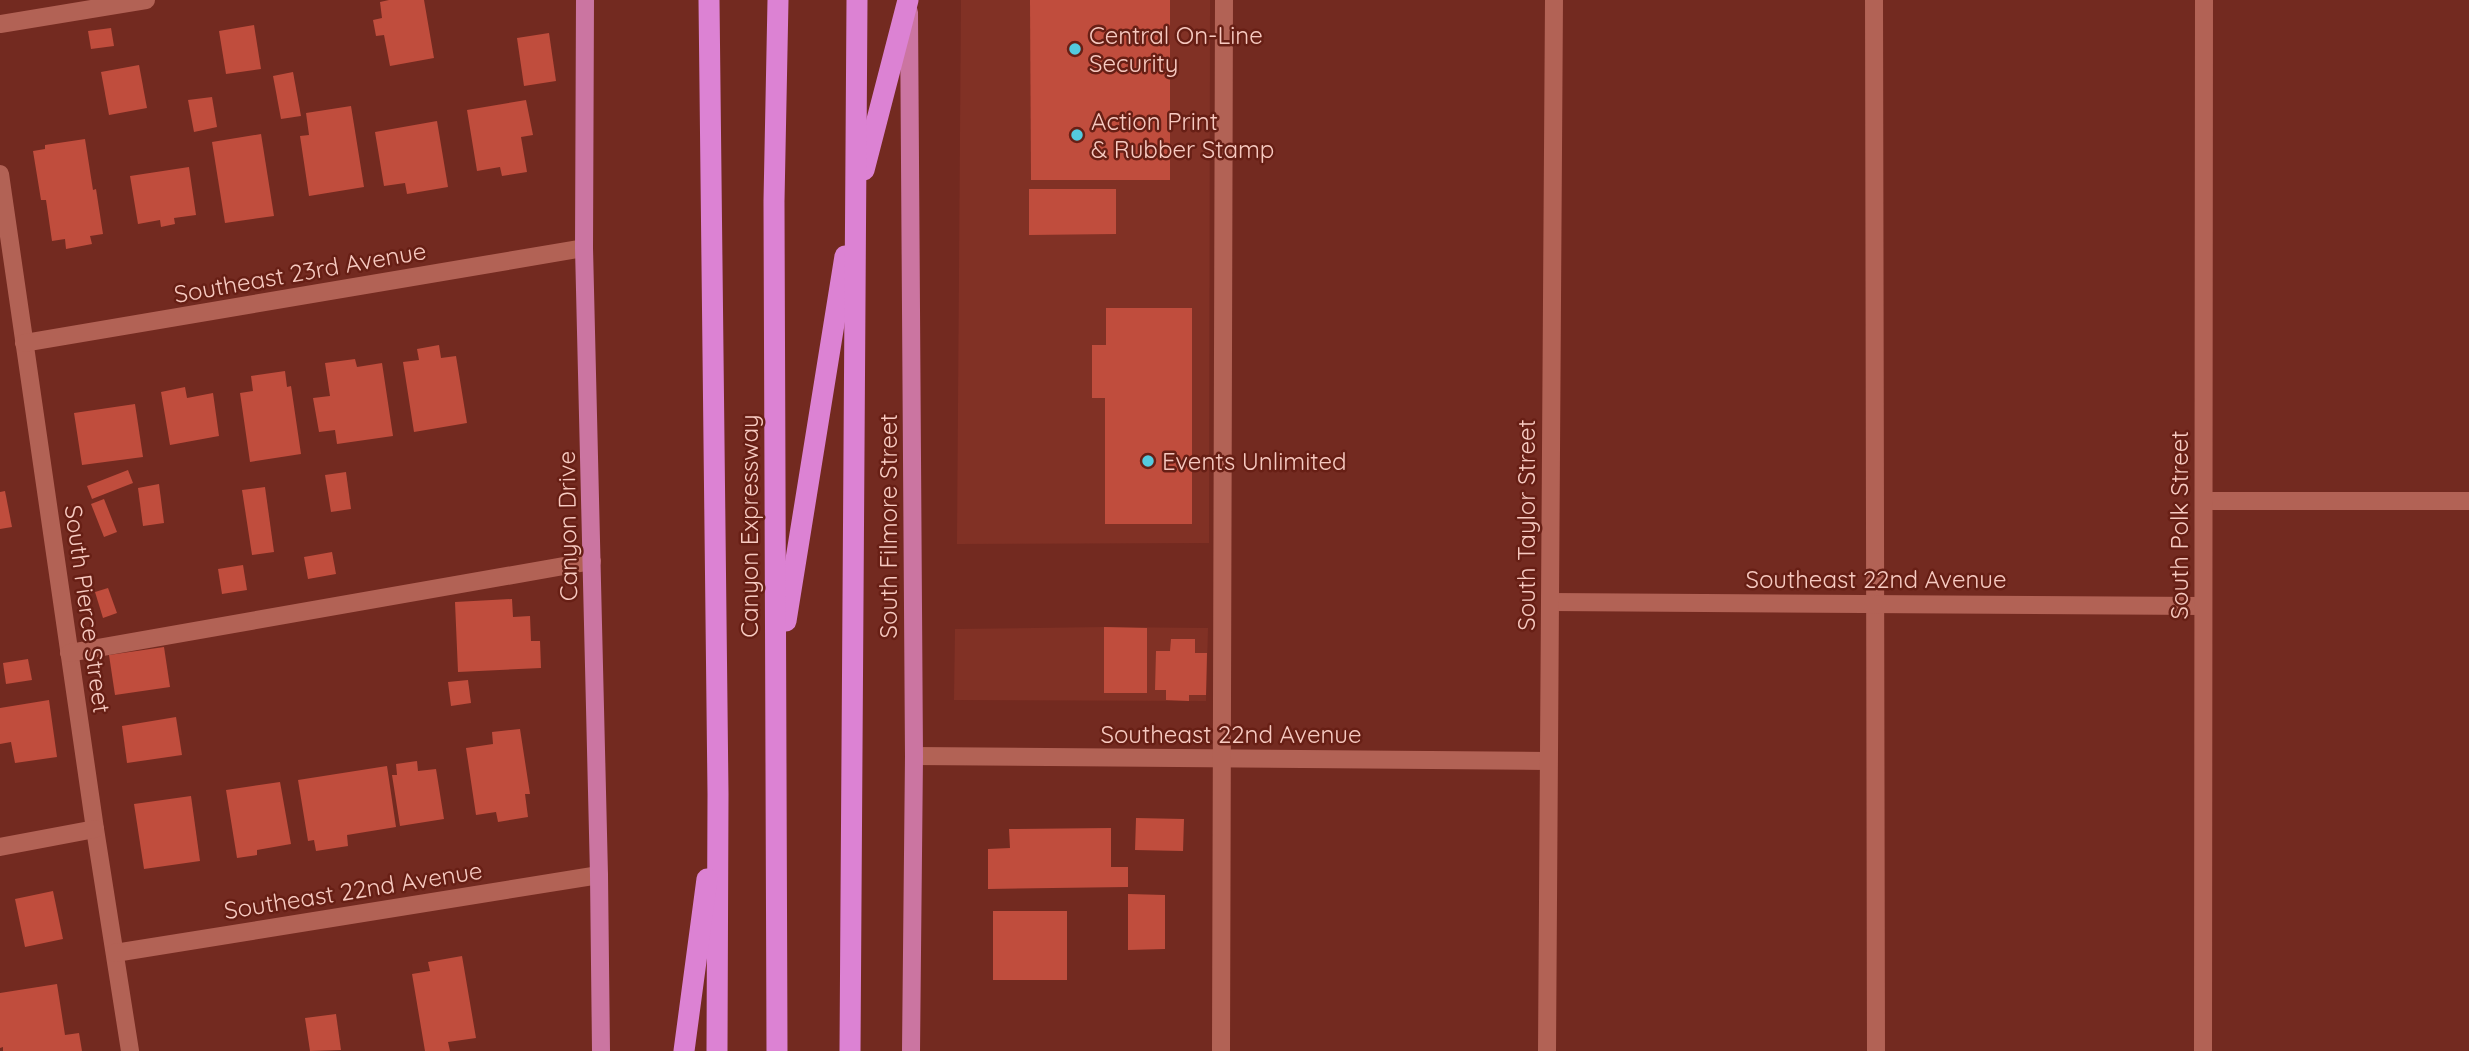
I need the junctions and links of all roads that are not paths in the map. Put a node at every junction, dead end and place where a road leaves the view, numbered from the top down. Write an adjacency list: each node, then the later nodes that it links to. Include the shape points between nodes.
1 (146, 0): 11 (street)
2 (585, 0): 13 (main road, Canyon Drive)
3 (709, 0): 26 (highway, Canyon Expressway)
4 (778, 0): 22 (highway, Canyon Expressway)
5 (857, 0): 36 (highway)
6 (909, 0): 22 (highway, via 849,231); 23 (main road, South Filmore Street)
7 (1224, 0): 24 (street)
8 (1554, 0): 18 (street, South Taylor Street)
9 (1874, 0): 19 (street)
10 (2204, 0): 15 (street, South Polk Street)
11 (0, 24)
12 (0, 174): 14 (street, South Pierce Street)
13 (584, 248): 14 (street, Southeast 23rd Avenue); 17 (main road, Canyon Drive)
14 (24, 343): 21 (street, South Pierce Street)
15 (2204, 500): 16 (street); 20 (street, South Polk Street)
16 (2469, 501)
17 (592, 561): 21 (street); 29 (main road, Canyon Drive)
18 (1550, 602): 19 (street, Southeast 22nd Avenue); 25 (street, South Taylor Street)
19 (1877, 604): 20 (street, Southeast 22nd Avenue); 40 (street)
20 (2203, 606): 41 (street, South Polk Street)
21 (69, 653): 27 (street, South Pierce Street)
22 (776, 682): 35 (highway, Canyon Expressway)
23 (914, 756): 24 (street, Southeast 22nd Avenue); 37 (main road, South Filmore Street)
24 (1222, 759): 25 (street, Southeast 22nd Avenue); 38 (street)
25 (1548, 761): 39 (street, South Taylor Street)
26 (718, 794): 33 (highway); 34 (highway, Canyon Expressway)
27 (95, 830): 28 (street); 30 (street, South Pierce Street)
28 (0, 847)
29 (599, 875): 30 (street, Southeast 22nd Avenue); 32 (main road, Canyon Drive)
30 (115, 953): 31 (street, South Pierce Street)
31 (130, 1051)
32 (601, 1051)
33 (684, 1051)
34 (717, 1051)
35 (777, 1051)
36 (850, 1051)
37 (911, 1051)
38 (1221, 1051)
39 (1547, 1051)
40 (1876, 1051)
41 (2203, 1051)

